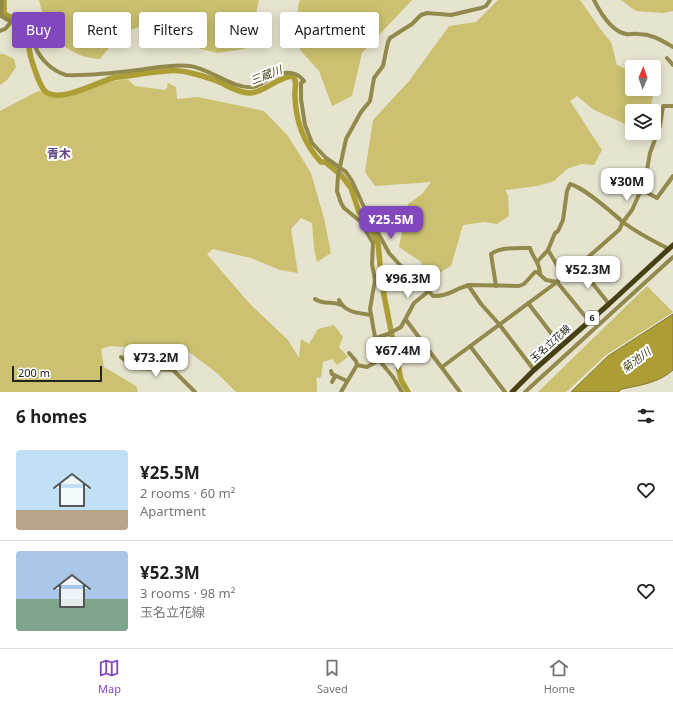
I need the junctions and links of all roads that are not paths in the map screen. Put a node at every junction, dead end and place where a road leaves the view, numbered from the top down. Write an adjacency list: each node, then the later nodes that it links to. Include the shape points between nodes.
1 (2, 0): 4 (street, via 1,16)
2 (490, 0): 11 (street, via 481,8 451,15 421,15 390,38 383,66 374,78 370,101 346,139)
3 (594, 0): 6 (street, via 605,19 616,29 625,34 655,36)
4 (12, 21): 5 (street)
5 (0, 31)
6 (673, 47)
7 (36, 48): 11 (street, via 43,60 66,76 104,75 190,66 236,84 254,87 274,76 296,74 304,81 300,87 301,99 305,125 312,143)
8 (667, 58): 9 (street)
9 (673, 65)
10 (673, 106): 13 (street, via 663,106)
11 (339, 172): 26 (street, via 346,172 352,181 389,254); 30 (street, via 337,192 341,203 360,221 373,243 372,264 375,280 370,306)
12 (673, 176): 13 (street, via 657,198)
13 (642, 190): 14 (street)
14 (623, 222): 16 (street); 17 (street, via 614,213 570,184 563,220); 20 (street, via 619,230)
15 (673, 245): 16 (main road, 玉名立花線 / 6)
16 (669, 249): 29 (main road, 玉名立花線 / 6)
17 (548, 250): 19 (street); 22 (street)
18 (673, 256): 53 (street)
19 (537, 262): 21 (street); 25 (street, via 530,248 493,252)
20 (578, 265): 22 (street); 29 (street)
21 (540, 274): 23 (street, via 546,280); 25 (street, via 534,272 519,286)
22 (563, 275): 23 (street)
23 (557, 282): 28 (street); 32 (street)
24 (468, 285): 25 (street); 26 (street, via 441,296 433,296); 33 (street)
25 (496, 286)
26 (429, 291): 31 (street, via 414,304)
27 (315, 299): 30 (street, via 325,304 340,302 351,311)
28 (528, 303): 33 (street); 36 (street)
29 (609, 304): 32 (main road, 玉名立花線 / 6)
30 (371, 315): 34 (street)
31 (406, 320): 34 (street, via 397,330); 41 (street)
32 (589, 321): 36 (main road, 玉名立花線 / 6)
33 (499, 324): 35 (street); 42 (street)
34 (376, 338): 39 (street)
35 (470, 346): 41 (street); 51 (street)
36 (562, 346): 42 (main road, 玉名立花線 / 6)
37 (349, 353): 40 (street)
38 (121, 357): 47 (street, via 134,368 173,370)
39 (379, 360): 40 (street, via 367,367); 49 (street)
40 (357, 365): 45 (street)
41 (442, 367): 50 (street)
42 (534, 370): 52 (main road, 玉名立花線 / 6)
43 (331, 371): 44 (street)
44 (335, 376): 45 (street); 46 (street)
45 (347, 381): 48 (street)
46 (332, 382)
47 (195, 392)
48 (342, 392)
49 (402, 392)
50 (460, 392)
51 (505, 392)
52 (512, 392)
53 (525, 392)

